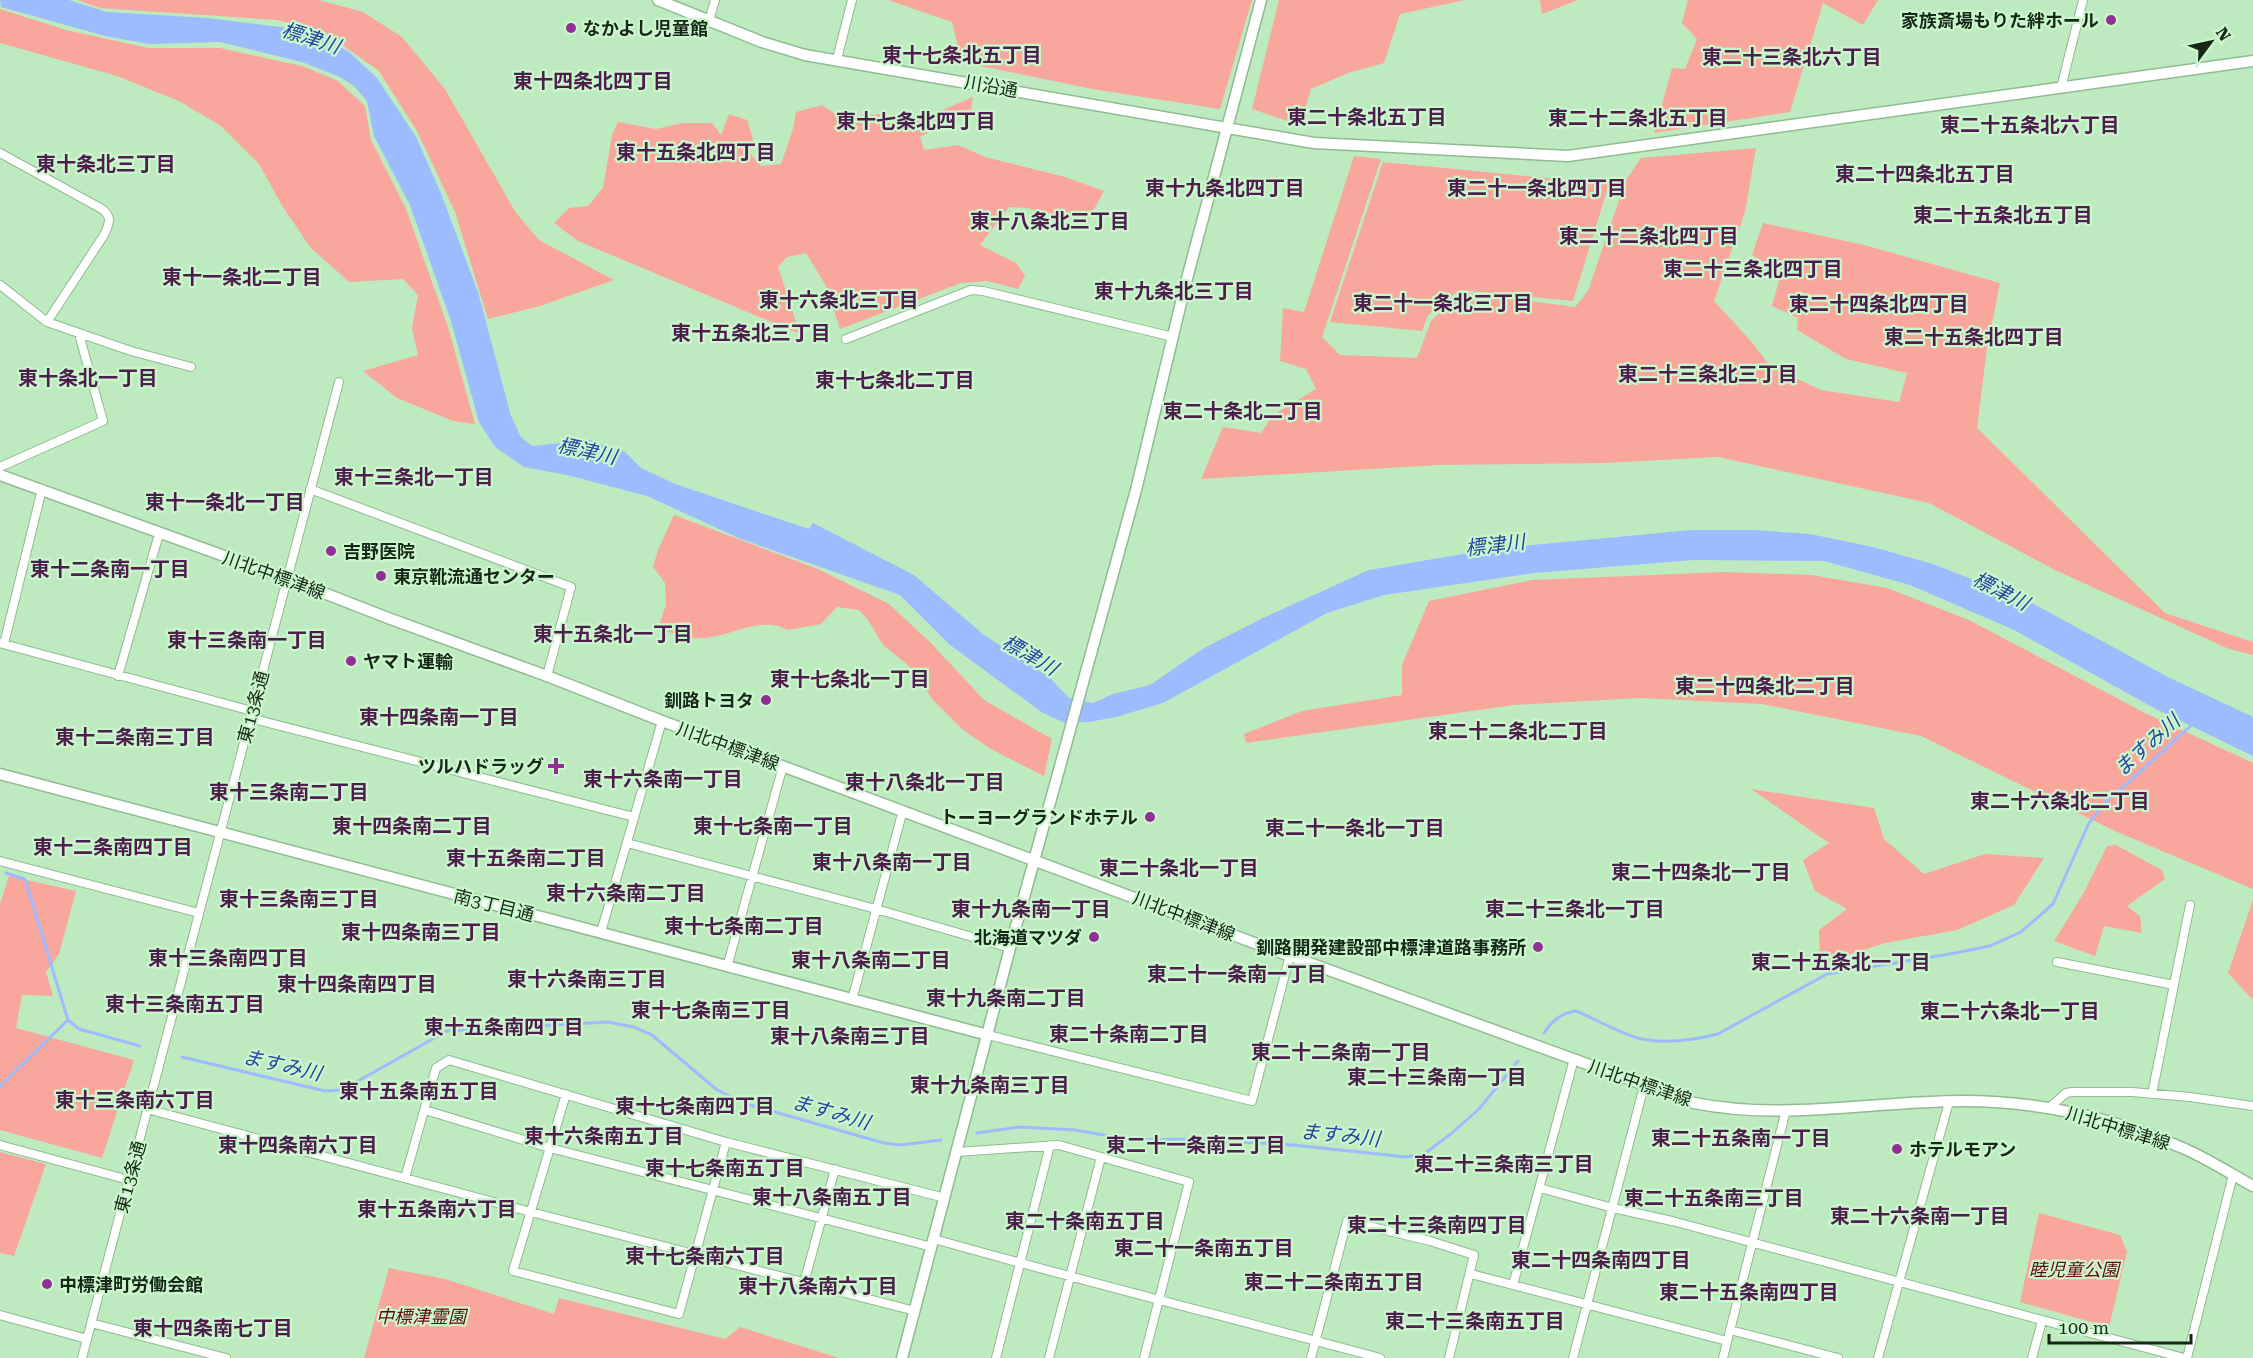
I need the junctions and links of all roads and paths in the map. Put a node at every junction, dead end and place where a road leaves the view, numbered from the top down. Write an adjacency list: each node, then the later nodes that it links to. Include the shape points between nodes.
1 (658, 0): 6 (street, 川沿通)
2 (715, 0): 6 (street)
3 (852, 0): 7 (street)
4 (1261, 0): 10 (street)
5 (2083, 0): 9 (street)
6 (709, 21): 7 (street, 川沿通, via 785,50)
7 (837, 59): 10 (street, 川沿通)
8 (2253, 61): 9 (street, 川沿通)
9 (2061, 88): 10 (street, 川沿通, via 1568,156 1314,143)
10 (1226, 126): 15 (street)
11 (0, 153): 13 (street, via 102,209 110,219 104,235)
12 (0, 285): 13 (street)
13 (47, 322): 14 (street)
14 (79, 334): 17 (street); 19 (street, via 103,421)
15 (1173, 337): 16 (street, via 971,290); 36 (street, via 1136,490)
16 (846, 339)
17 (191, 367)
18 (339, 382): 22 (street, 東13条通)
19 (0, 467)
20 (0, 475): 21 (street, 川北中標津線)
21 (42, 489): 23 (street, 川北中標津線); 25 (street)
22 (310, 489): 24 (street, 東13条通); 27 (street, via 571,587)
23 (159, 534): 24 (street, 川北中標津線); 26 (street)
24 (288, 579): 27 (street, 川北中標津線); 28 (street, 東13条通)
25 (2, 643): 26 (street)
26 (118, 676): 28 (street)
27 (547, 676): 29 (street, 川北中標津線)
28 (251, 714): 33 (street); 34 (street, 東13条通)
29 (662, 721): 30 (street, 川北中標津線); 33 (street)
30 (783, 766): 32 (street, 川北中標津線); 38 (street)
31 (0, 774): 34 (street, 南3丁目通)
32 (903, 810): 36 (street, 川北中標津線); 40 (street)
33 (634, 817): 35 (street)
34 (221, 831): 41 (street, 東13条通); 42 (street, 南3丁目通)
35 (627, 843): 38 (street); 42 (street)
36 (1035, 860): 43 (street); 44 (street, 川北中標津線)
37 (0, 862): 41 (street)
38 (751, 876): 40 (street); 46 (street)
39 (2190, 905): 47 (street)
40 (876, 909): 43 (street); 48 (street)
41 (199, 914): 57 (street, 東13条通)
42 (602, 932): 46 (street, 南3丁目通)
43 (1010, 948): 49 (street)
44 (1290, 955): 49 (street, via 1252,1101); 50 (street, 川北中標津線)
45 (2057, 962): 47 (street)
46 (727, 966): 48 (street, 南3丁目通)
47 (2174, 985): 53 (street)
48 (852, 1000): 49 (street, 南3丁目通)
49 (988, 1035): 64 (street)
50 (1574, 1059): 51 (street, 川北中標津線); 71 (street)
51 (1644, 1086): 59 (street, 川北中標津線, via 1717,1108); 74 (street)
52 (566, 1094): 58 (street, via 449,1060 436,1068); 60 (street); 63 (street)
53 (2152, 1094): 55 (street); 56 (street, via 2066,1093)
54 (1948, 1102): 56 (street, 川北中標津線); 59 (street, 川北中標津線); 83 (street)
55 (2253, 1106)
56 (2049, 1108): 67 (street, 川北中標津線, via 2132,1129 2187,1150)
57 (147, 1109): 68 (street); 69 (street, 東13条通)
58 (425, 1110): 63 (street); 68 (street)
59 (1786, 1110): 78 (street)
60 (726, 1142): 66 (street); 72 (street)
61 (1050, 1145): 64 (street); 65 (street); 80 (street)
62 (0, 1146): 69 (street)
63 (550, 1148): 72 (street); 75 (street)
64 (957, 1152): 73 (street)
65 (1101, 1156): 82 (street); 86 (street, via 1189,1182)
66 (835, 1169): 73 (street); 76 (street)
67 (2233, 1175): 70 (street, 川北中標津線); 110 (street)
68 (405, 1178): 75 (street)
69 (129, 1180): 91 (street, 東13条通)
70 (2253, 1186)
71 (1540, 1188): 74 (street); 85 (street)
72 (712, 1190): 76 (street); 79 (street)
73 (945, 1198): 77 (street)
74 (1613, 1208): 78 (street); 87 (street)
75 (531, 1212): 79 (street); 79 (street, via 513,1271 679,1314)
76 (822, 1218): 77 (street); 84 (street)
77 (933, 1243): 80 (street); 88 (street)
78 (1753, 1243): 83 (street); 92 (street)
79 (694, 1254): 84 (street)
80 (1020, 1263): 82 (street); 99 (street)
81 (1470, 1274): 85 (street); 94 (street, via 1474,1255 1347,1221); 104 (street)
82 (1069, 1277): 86 (street); 100 (street)
83 (1900, 1282): 90 (street); 108 (street)
84 (804, 1283): 88 (street)
85 (1513, 1285): 87 (street)
86 (1160, 1299): 94 (street); 101 (street)
87 (1587, 1305): 95 (street); 105 (street)
88 (915, 1311): 98 (street)
89 (0, 1315): 93 (street)
90 (2042, 1321): 109 (street); 110 (street)
91 (91, 1323): 93 (street, 東13条通); 97 (street)
92 (1730, 1330): 95 (street); 107 (street)
93 (87, 1339): 96 (street, 東13条通)
94 (1316, 1341): 102 (street); 103 (street)
95 (1727, 1341): 106 (street)
96 (82, 1358)
97 (226, 1358)
98 (902, 1358)
99 (996, 1358)
100 (1049, 1358)
101 (1144, 1358)
102 (1311, 1358)
103 (1380, 1358)
104 (1449, 1358)
105 (1573, 1358)
106 (1722, 1358)
107 (1838, 1358)
108 (1878, 1358)
109 (2032, 1358)
110 (2185, 1358)

